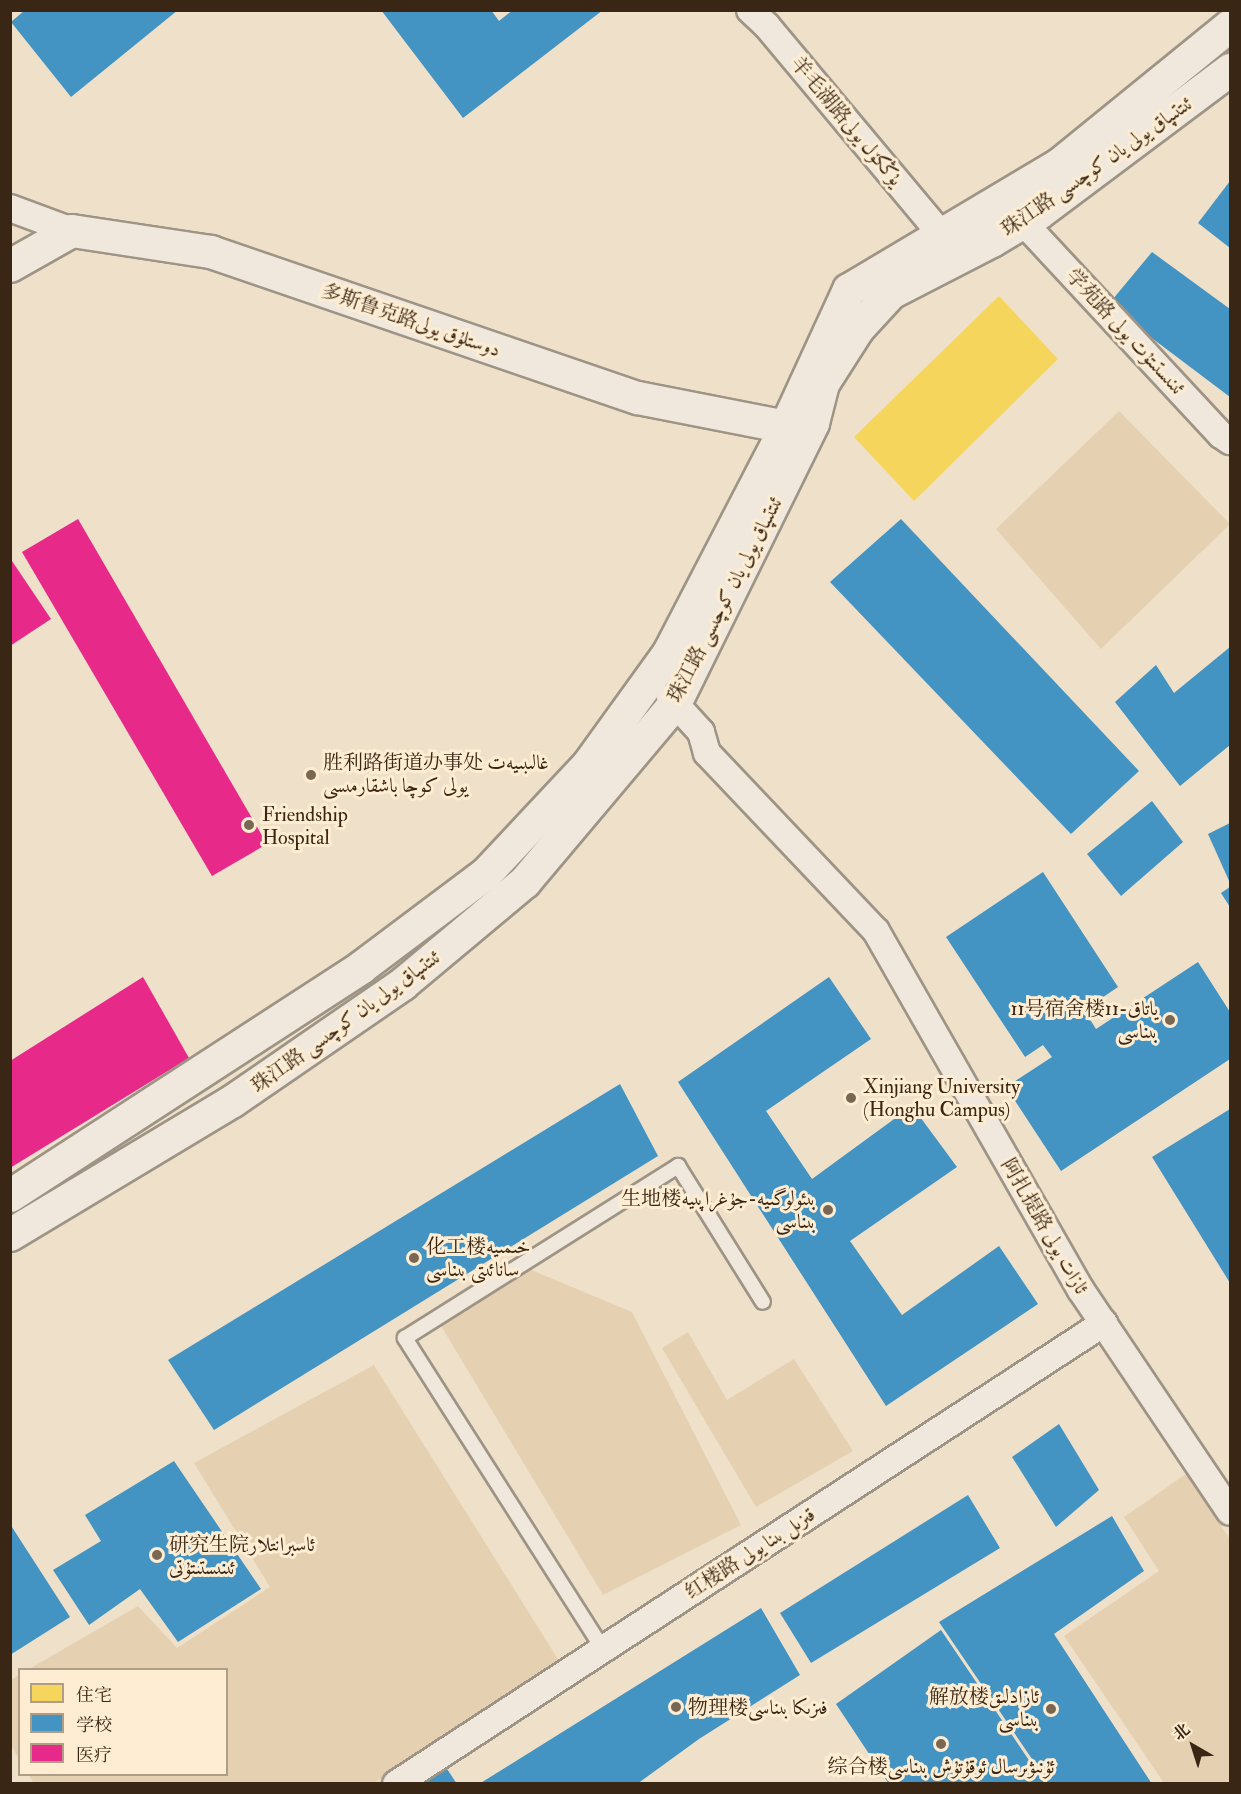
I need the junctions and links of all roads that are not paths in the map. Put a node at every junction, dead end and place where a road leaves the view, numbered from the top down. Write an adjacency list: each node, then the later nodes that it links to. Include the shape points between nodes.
1 (750, 10): 7 (street, 羊毛湖路يۇڭكۆل يولى)
2 (1230, 26): 7 (street, 珠江路 ئىتتىپاق يولى يان كوچىسى, via 1059,165)
3 (1230, 70): 5 (street, 珠江路 ئىتتىپاق يولى يان كوچىسى)
4 (10, 208): 6 (street, 多斯鲁克路دوستلۇق يولى)
5 (1023, 222): 9 (street, 珠江路 ئىتتىپاق يولى يان كوچىسى, via 891,293 858,329); 10 (street, 学苑路 ئىنىستىتۇت يولى)
6 (72, 231): 8 (street); 9 (street, 多斯鲁克路دوستلۇق يولى, via 211,252 638,398)
7 (942, 234): 9 (street, 珠江路 ئىتتىپاق يولى يان كوچىسى, via 849,290)
8 (10, 266)
9 (799, 425): 11 (street, 珠江路 ئىتتىپاق يولى يان كوچىسى); 12 (street, 珠江路 ئىتتىپاق يولى يان كوچىسى, via 669,652 589,764 486,874 362,967)
10 (1230, 441)
11 (673, 701): 13 (street, 珠江路 ئىتتىپاق يولى يان كوچىسى, via 525,882 403,984 233,1101); 15 (street, 阿扎提路 ئازات يولى, via 701,732 707,753 876,931 1081,1290)
12 (10, 1196)
13 (10, 1235)
14 (763, 1302): 17 (lane, via 678,1166 405,1338)
15 (1104, 1323): 16 (street, 阿扎提路 ئازات يولى); 17 (street, 红楼路 قىزىل بىنا يولى)
16 (1230, 1512)
17 (603, 1649): 18 (street, 红楼路 قىزىل بىنا يولى)
18 (396, 1784)

